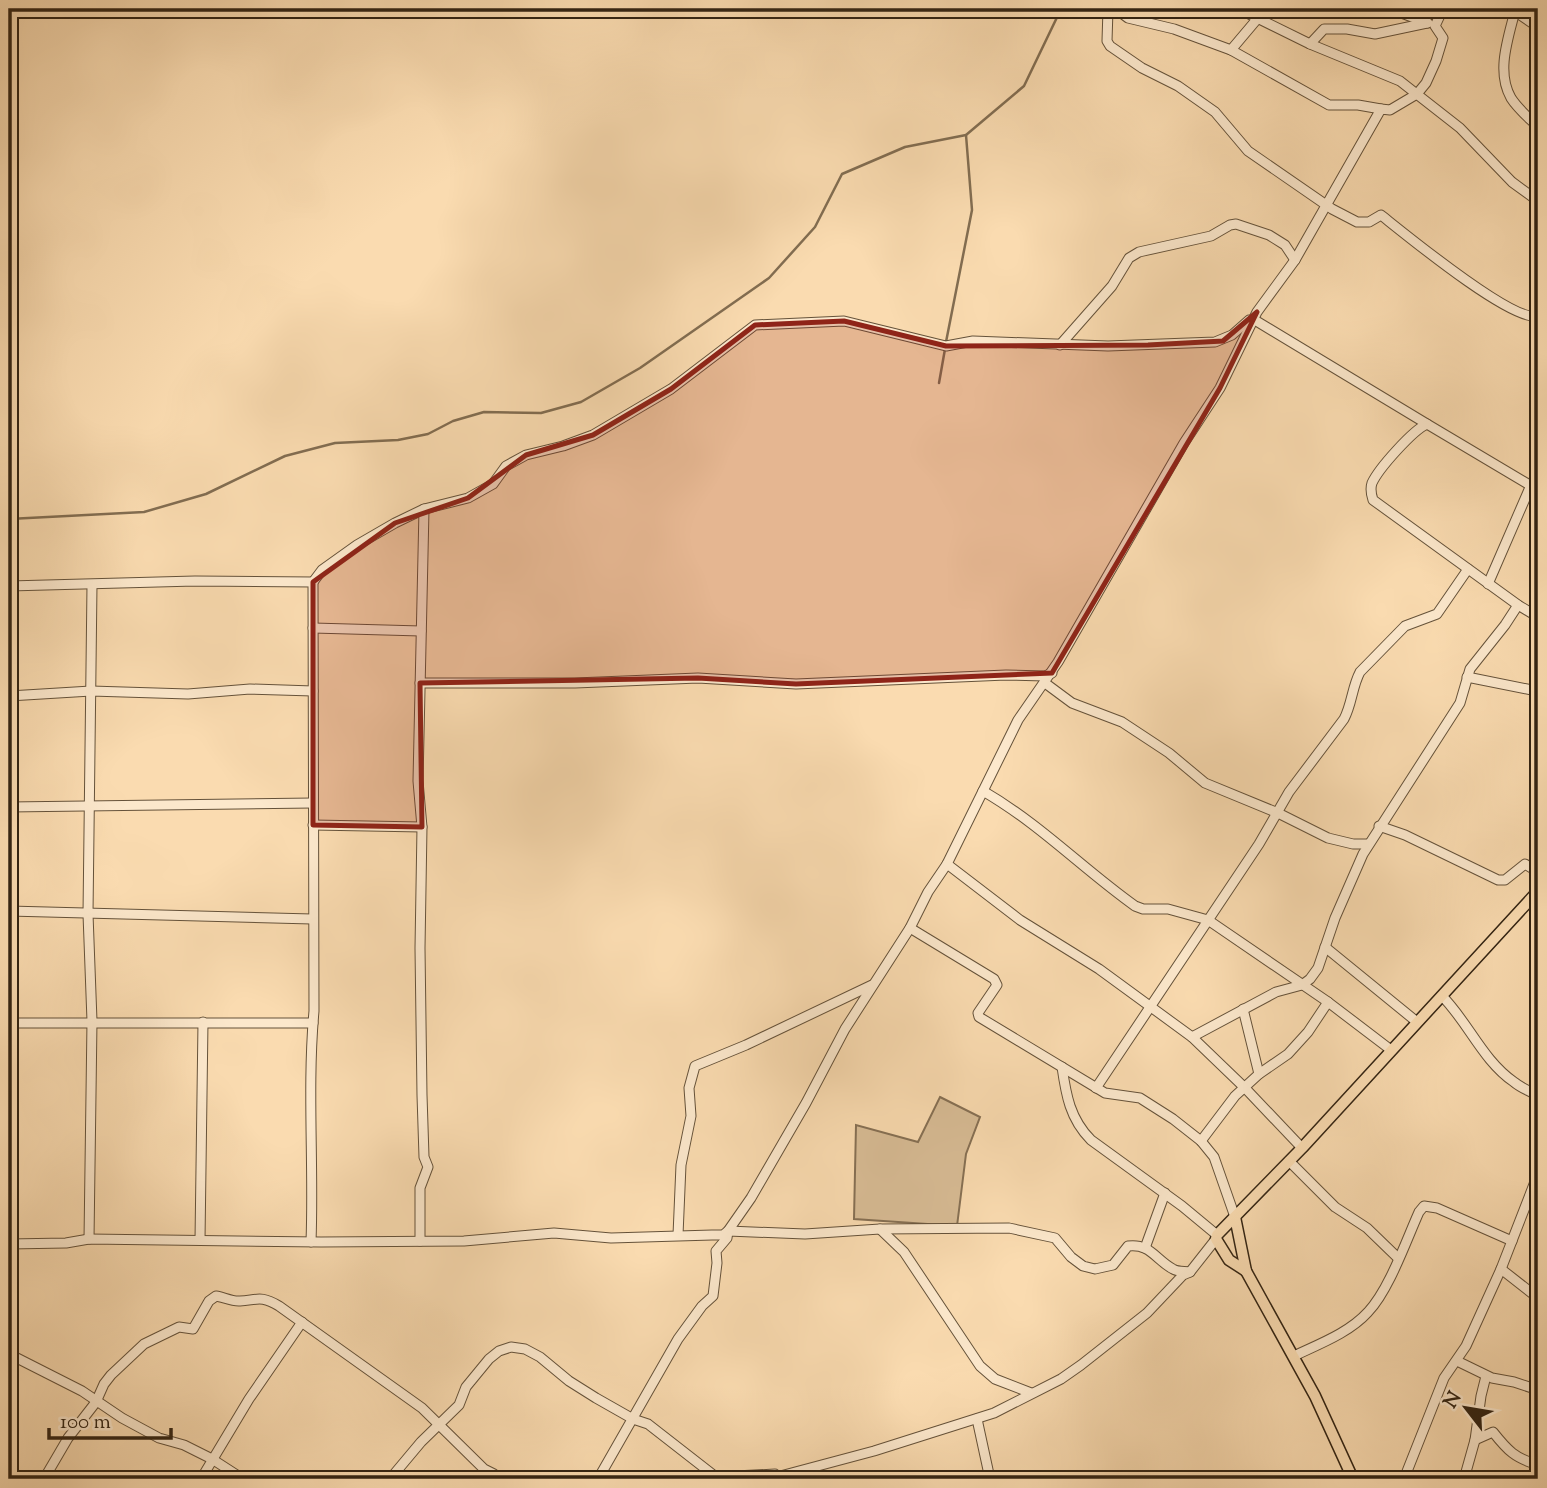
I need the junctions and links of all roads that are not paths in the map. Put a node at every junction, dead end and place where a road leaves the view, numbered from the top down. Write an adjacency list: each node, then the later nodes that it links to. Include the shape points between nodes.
1 (1108, 9): 16 (street, via 1110,46 1215,112 1248,151)
2 (1115, 9): 11 (street, via 1128,18)
3 (1239, 9): 7 (street)
4 (1391, 9): 8 (street)
5 (1443, 9): 8 (street)
6 (1514, 10): 9 (street); 14 (street, via 1504,56 1506,81 1511,98)
7 (1258, 18): 10 (street); 11 (street)
8 (1431, 24): 10 (street, via 1376,34 1324,29); 12 (street, via 1442,33 1441,46)
9 (1538, 27)
10 (1310, 44): 12 (street, via 1400,81)
11 (1231, 50): 13 (street, via 1329,105)
12 (1417, 93): 13 (street, via 1390,110); 15 (street, via 1460,128 1512,183)
13 (1381, 109): 16 (street)
14 (1538, 127)
15 (1538, 201)
16 (1327, 203): 17 (street); 19 (street, via 1357,222 1381,215 1485,294 1528,317)
17 (1295, 260): 18 (street); 20 (street, via 1285,245 1269,235 1236,224 1211,236 1139,252 1129,258 1112,286)
18 (1255, 315): 20 (street, via 1232,335 1215,342); 21 (street); 34 (street, via 1220,388)
19 (1538, 316)
20 (1060, 345): 24 (street, via 973,341 946,346 844,321 755,325 671,389 593,435 527,455 468,498)
21 (1427, 424): 23 (street); 25 (street, via 1381,471 1370,491 1373,500)
22 (1538, 473): 23 (street)
23 (1534, 487): 27 (street)
24 (424, 509): 26 (street, via 357,545); 33 (street)
25 (1468, 569): 27 (street); 46 (street, via 1437,614 1405,626 1366,665 1344,719)
26 (313, 582): 28 (street); 32 (street)
27 (1488, 584): 30 (street)
28 (92, 585): 29 (street); 38 (street)
29 (9, 586)
30 (1518, 606): 31 (street); 35 (street)
31 (1538, 617)
32 (313, 628): 33 (street); 39 (street)
33 (421, 631): 36 (street)
34 (1052, 673): 36 (street, via 796,684 698,678); 37 (street)
35 (1467, 677): 41 (street, via 1532,690); 48 (street, via 1460,703 1447,725)
36 (420, 683): 49 (street)
37 (1045, 683): 42 (street, via 1018,720); 46 (street, via 1072,703 1122,722 1205,783)
38 (91, 691): 39 (street); 40 (street); 44 (street)
39 (313, 691): 43 (street)
40 (9, 696)
41 (1538, 697)
42 (983, 791): 51 (street); 57 (street, via 1067,850 1135,906)
43 (313, 803): 44 (street); 47 (street)
44 (91, 805): 45 (street); 55 (street)
45 (9, 807)
46 (1278, 813): 50 (street, via 1328,838); 57 (street)
47 (313, 825): 49 (street); 56 (street)
48 (1378, 826): 50 (street); 52 (street, via 1498,880 1505,880 1525,864)
49 (422, 827): 91 (street, via 422,1095 428,1167 420,1188)
50 (1368, 844): 59 (street)
51 (947, 864): 58 (street); 64 (street, via 1020,920 1099,969)
52 (1538, 872)
53 (1538, 891): 62 (main road)
54 (9, 911): 55 (street)
55 (88, 914): 56 (street); 66 (street)
56 (312, 919): 69 (street)
57 (1208, 920): 61 (street); 64 (street)
58 (910, 929): 60 (street); 73 (street, via 994,979 997,985 979,1017)
59 (1325, 947): 61 (street, via 1318,968); 70 (street)
60 (872, 985): 86 (street); 87 (street, via 695,1066 681,1165)
61 (1302, 985): 63 (street); 65 (street)
62 (1443, 996): 70 (main road); 77 (street, via 1512,1082)
63 (1328, 1002): 72 (street); 74 (street, via 1288,1054)
64 (1149, 1007): 71 (street); 75 (street)
65 (1243, 1009): 71 (street); 74 (street)
66 (92, 1021): 67 (street); 68 (street); 89 (street)
67 (203, 1022): 69 (street); 90 (street)
68 (9, 1023)
69 (313, 1023): 93 (street, via 309,1062)
70 (1417, 1023): 72 (main road)
71 (1192, 1037): 76 (street)
72 (1391, 1050): 79 (main road)
73 (1062, 1067): 75 (street); 82 (street, via 1067,1099 1081,1130)
74 (1259, 1074): 76 (street)
75 (1096, 1088): 78 (street, via 1150,1103)
76 (1245, 1088): 78 (street); 79 (street)
77 (1538, 1096)
78 (1201, 1141): 84 (street, via 1222,1175)
79 (1302, 1148): 80 (main road)
80 (1289, 1161): 84 (main road); 97 (street, via 1335,1207 1367,1228)
81 (1538, 1174): 83 (street)
82 (1165, 1193): 88 (street); 95 (street)
83 (1535, 1193): 92 (street)
84 (1235, 1217): 88 (main road); 99 (main road)
85 (880, 1229): 86 (street, via 814,1234); 95 (street, via 1009,1228 1051,1236 1076,1262 1094,1269 1113,1265 1128,1246); 108 (street, via 904,1252 980,1366 995,1379)
86 (728, 1231): 87 (street); 110 (street, via 715,1252 713,1296 678,1339)
87 (678, 1236): 91 (street, via 611,1238 554,1233)
88 (1216, 1237): 99 (main road, via 1229,1260); 100 (street)
89 (89, 1240): 90 (street); 94 (street)
90 (200, 1240): 93 (street)
91 (420, 1241): 93 (street)
92 (1512, 1241): 97 (street, via 1424,1206); 98 (street)
93 (311, 1242)
94 (9, 1244): 96 (street)
95 (1145, 1248): 100 (street, via 1174,1270)
96 (9, 1252)
97 (1398, 1258): 104 (street, via 1367,1314)
98 (1501, 1269): 101 (street); 105 (street)
99 (1246, 1271): 104 (main road)
100 (1190, 1272): 108 (street, via 1113,1341 1061,1379)
101 (1538, 1298)
102 (302, 1321): 109 (street, via 269,1300 216,1296 193,1329 179,1328 139,1348 111,1375); 112 (street); 114 (street)
103 (9, 1354): 109 (street)
104 (1294, 1356): 125 (main road)
105 (1457, 1361): 106 (street); 126 (street, via 1444,1378)
106 (1486, 1376): 107 (street); 113 (street)
107 (1538, 1390)
108 (1031, 1393): 111 (street)
109 (96, 1402): 114 (street, via 159,1438); 117 (street)
110 (633, 1419): 112 (street, via 569,1381 540,1357 511,1347 489,1359 466,1387 459,1405); 116 (street, via 648,1424 716,1477); 122 (street)
111 (977, 1419): 116 (street); 124 (street)
112 (439, 1424): 120 (street); 121 (street)
113 (1475, 1440): 115 (street, via 1493,1432 1519,1459); 127 (street)
114 (212, 1458): 118 (street); 119 (street)
115 (1538, 1465)
116 (792, 1476): 123 (street)
117 (44, 1479)
118 (201, 1479)
119 (243, 1479)
120 (390, 1479)
121 (496, 1479)
122 (598, 1479)
123 (769, 1479)
124 (990, 1479)
125 (1353, 1479)
126 (1404, 1479)
127 (1464, 1479)

